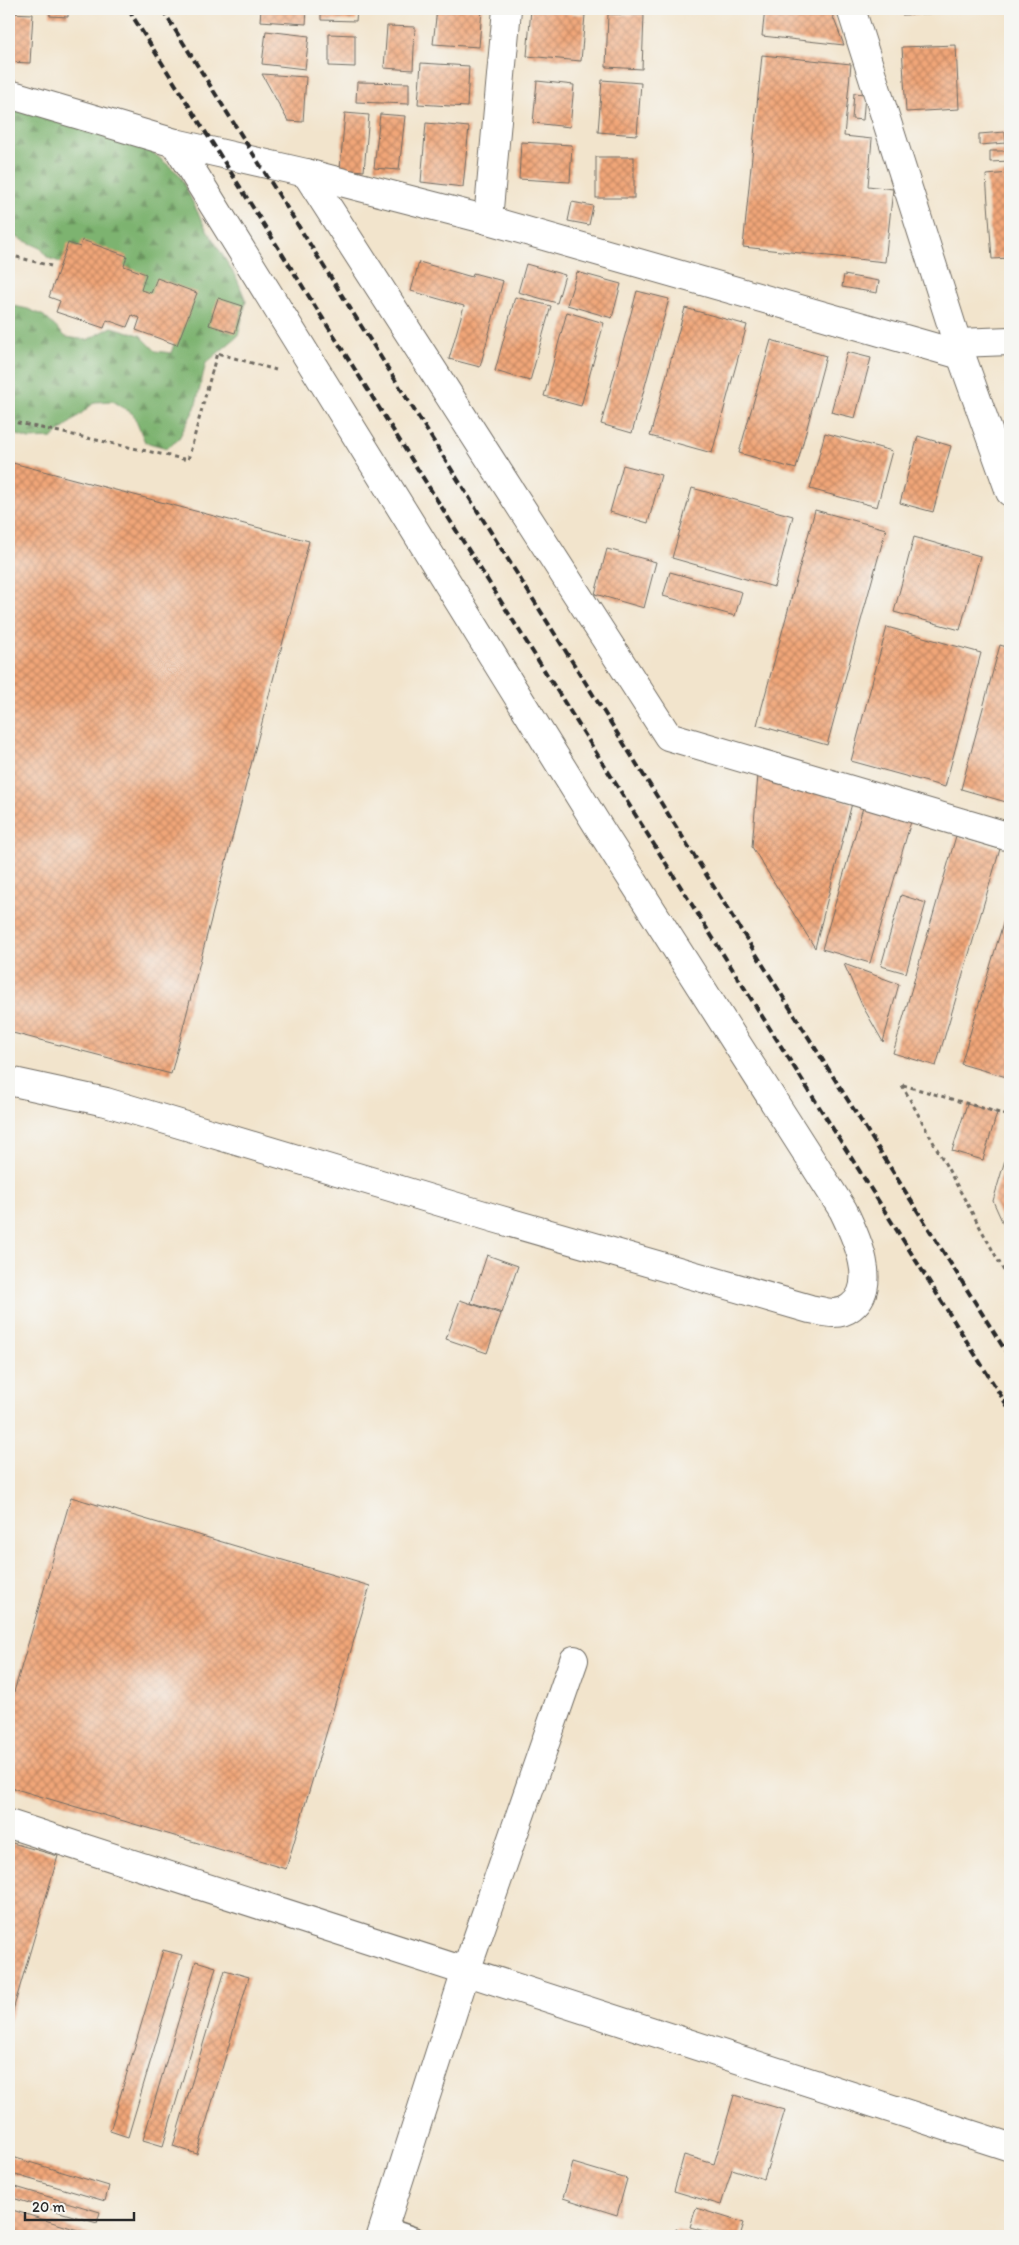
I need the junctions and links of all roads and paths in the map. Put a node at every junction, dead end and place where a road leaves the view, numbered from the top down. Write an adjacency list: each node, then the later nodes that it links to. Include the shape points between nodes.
1 (507, 9): 6 (street)
2 (852, 9): 10 (street)
3 (9, 94): 4 (street)
4 (175, 143): 5 (street); 11 (street)
5 (306, 173): 6 (street); 14 (street, via 668,736)
6 (488, 220): 10 (street)
7 (9, 254): 8 (path)
8 (51, 266)
9 (1010, 341): 10 (street)
10 (959, 349): 13 (street)
11 (323, 383): 12 (path, via 217,353 188,460); 15 (street, via 598,826 842,1210 856,1236 864,1264 864,1288 859,1301 846,1311 833,1314 810,1309 106,1102)
12 (9, 421)
13 (1010, 492)
14 (1010, 837)
15 (9, 1081)
16 (1010, 1116): 17 (path, via 902,1085)
17 (1010, 1282)
18 (574, 1660): 20 (street)
19 (9, 1824): 20 (street)
20 (466, 1971): 21 (street); 22 (street)
21 (1010, 2147)
22 (383, 2231): 23 (lane)
23 (417, 2236)

